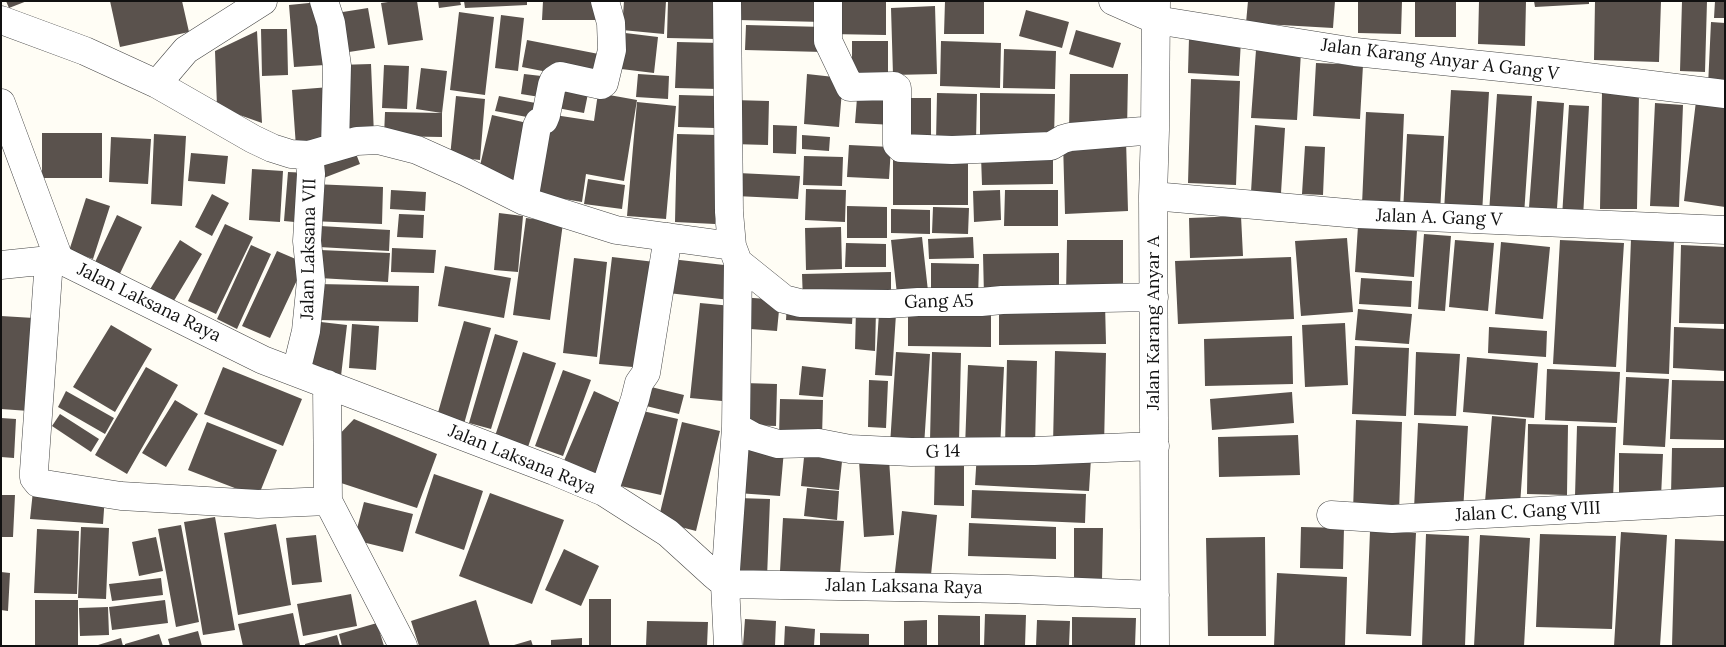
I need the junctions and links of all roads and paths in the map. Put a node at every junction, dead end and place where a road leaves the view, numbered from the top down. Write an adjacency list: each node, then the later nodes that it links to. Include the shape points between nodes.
1 (263, 1): 9 (street, via 186,50)
2 (324, 1): 13 (street, Jalan Laksana VII, via 331,23 337,66)
3 (605, 1): 15 (street, via 612,50 605,82 601,85 560,76 554,80 546,115 537,126)
4 (727, 1): 18 (street, via 729,212)
5 (828, 1): 12 (street, via 828,41 850,87 897,88 897,144 900,148 952,150 1051,146 1070,137)
6 (1113, 1): 7 (street, Jalan Karang Anyar A Gang V)
7 (1156, 11): 10 (street, Jalan Karang Anyar A Gang V, via 1355,52); 12 (street, Jalan Karang Anyar A)
8 (1, 20): 9 (street, via 86,51)
9 (157, 84): 13 (street, via 272,148 291,154)
10 (1725, 94)
11 (1, 103): 19 (street, Jalan Laksana Raya)
12 (1155, 130): 14 (street, Jalan Karang Anyar A)
13 (322, 151): 15 (street, via 357,140 378,140 417,150); 22 (street, Jalan Laksana VII, via 311,174 307,241 311,281 306,330)
14 (1153, 196): 16 (street, Jalan A. Gang V, via 1358,214); 21 (street, Jalan Karang Anyar A)
15 (524, 201): 17 (street, via 616,230)
16 (1725, 230)
17 (668, 237): 18 (street); 26 (street, via 646,373 639,383)
18 (735, 254): 21 (street, Gang A5, via 784,299 800,303 889,304); 24 (street)
19 (54, 260): 20 (street); 22 (street, Jalan Laksana Raya, via 263,360); 27 (street, via 34,471 38,483 130,496 258,504)
20 (1, 265)
21 (1154, 297): 25 (street, Jalan Karang Anyar A)
22 (296, 372): 23 (street, Jalan Laksana Raya)
23 (327, 384): 26 (street, Jalan Laksana Raya); 27 (street)
24 (736, 427): 25 (street, G 14, via 754,437 778,444 819,443 850,449 911,452); 30 (street)
25 (1155, 446): 31 (street, Jalan Karang Anyar A)
26 (604, 492): 30 (street, Jalan Laksana Raya, via 668,533)
27 (328, 500): 32 (street)
28 (1725, 501): 29 (street, Jalan C. Gang VIII, via 1392,519)
29 (1331, 515)
30 (725, 584): 31 (street, Jalan Laksana Raya); 33 (street)
31 (1155, 594): 34 (street, Jalan Karang Anyar A)
32 (403, 646)
33 (728, 646)
34 (1155, 646)

